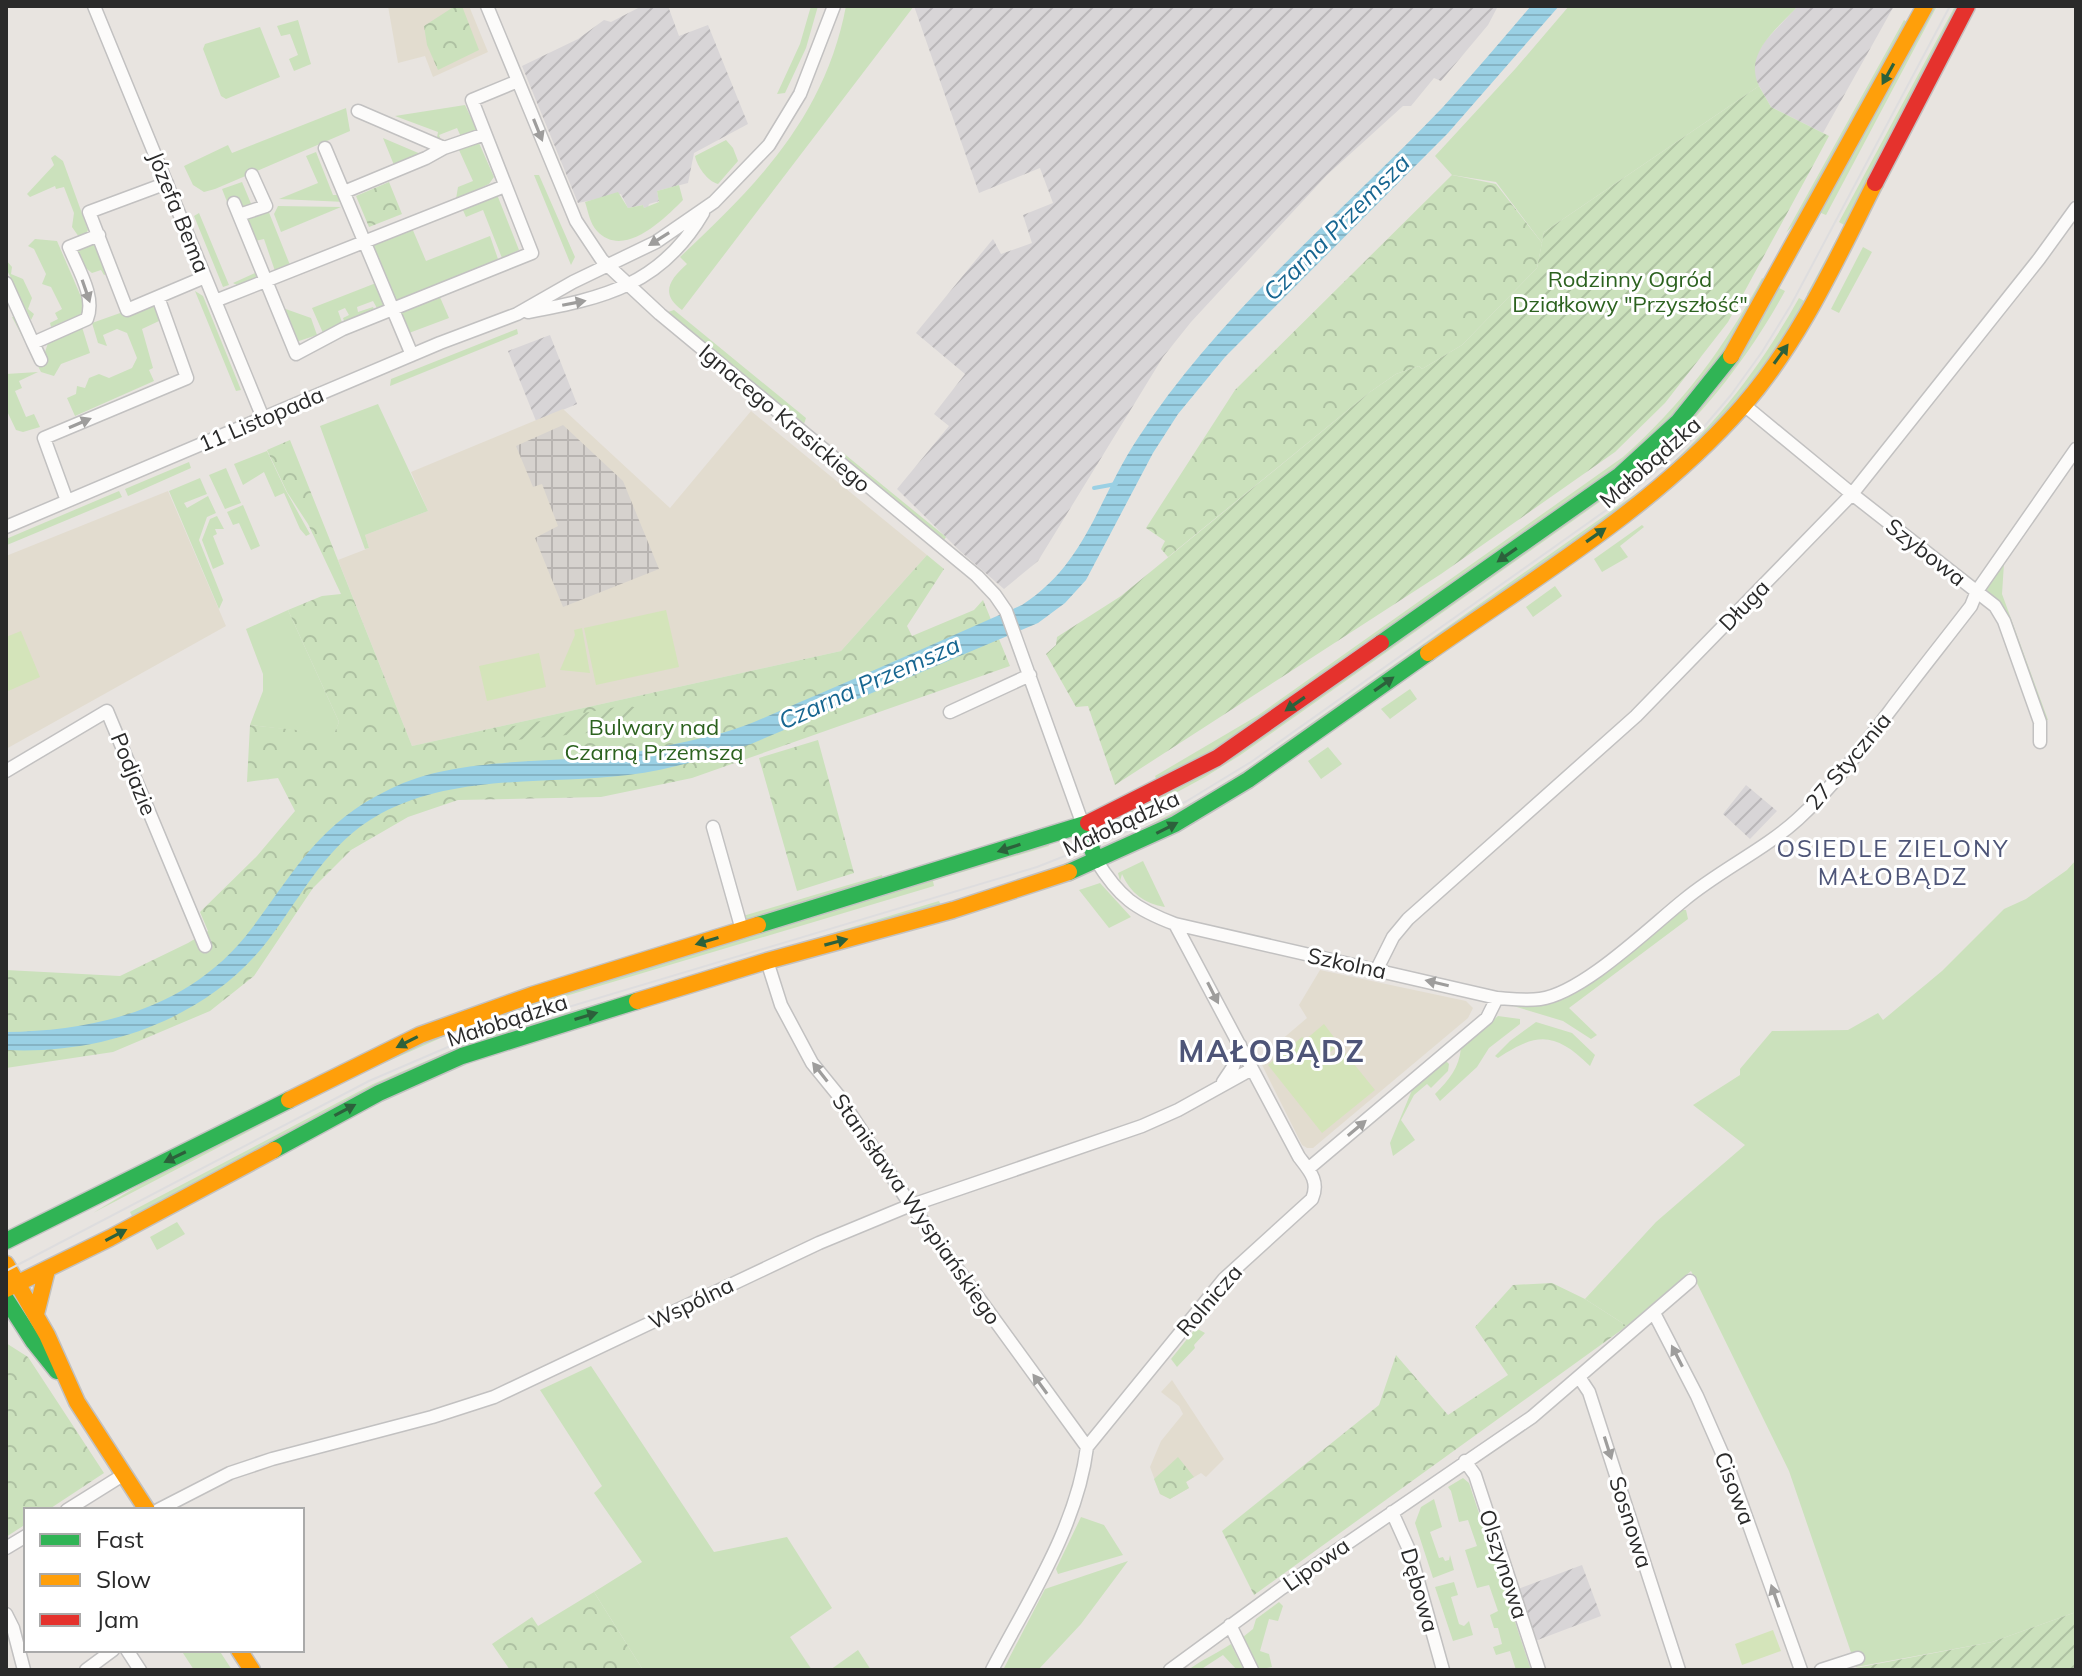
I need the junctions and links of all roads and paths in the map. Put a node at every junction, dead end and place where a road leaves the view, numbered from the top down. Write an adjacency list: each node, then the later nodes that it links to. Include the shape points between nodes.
1 (94, 6): 12 (street, Józefa Bema)
2 (487, 6): 6 (street, Ignacego Krasickiego)
3 (831, 6): 15 (street, 11 Listopada, via 810,74 790,113 758,159)
4 (1925, 6): 42 (street, Małobądzka, one-way to 42, via 1749,327 1703,394 1651,449 1217,758)
5 (1967, 6): 31 (street, Małobądzka, one-way to 5, via 1813,304)
6 (518, 81): 8 (street, via 472,100); 19 (street, Ignacego Krasickiego, one-way to 19, via 576,221)
7 (358, 111): 10 (street)
8 (485, 134): 10 (street); 13 (street)
9 (325, 148): 14 (street)
10 (444, 148): 14 (street)
11 (252, 175): 21 (street, via 266,206 237,209)
12 (167, 183): 17 (street, via 89,212); 20 (street, Józefa Bema)
13 (505, 186): 18 (street); 26 (street, via 532,253)
14 (344, 192): 18 (street)
15 (707, 208): 19 (street, 11 Listopada, one-way to 19); 23 (street, 11 Listopada, via 689,237)
16 (2076, 208): 34 (street, Długa)
17 (99, 235): 24 (street, via 127,310); 28 (street, one-way to 28, via 69,247 90,299 87,319)
18 (366, 243): 21 (street); 26 (street)
19 (608, 266): 23 (street, Ignacego Krasickiego); 27 (street, 11 Listopada)
20 (205, 277): 24 (street); 25 (street, Józefa Bema)
21 (266, 282): 25 (street); 26 (street, via 296,354)
22 (6, 283): 28 (street)
23 (628, 285): 27 (street, 11 Listopada, one-way to 23, via 595,299); 38 (street, Ignacego Krasickiego, via 977,576 1006,611)
24 (158, 297): 35 (street, one-way to 24, via 44,438 187,378)
25 (215, 301): 32 (street, Józefa Bema)
26 (393, 308): 29 (street)
27 (517, 314): 29 (street, 11 Listopada)
28 (33, 343): 30 (street)
29 (412, 355): 32 (street, 11 Listopada)
30 (41, 360)
31 (1744, 405): 34 (street, Szybowa); 44 (street, Małobądzka, one-way to 31, via 1175,824 1248,780 1610,525 1687,465)
32 (263, 418): 35 (street, 11 Listopada)
33 (2076, 449): 37 (street, 27 Stycznia)
34 (1852, 494): 37 (street, Szybowa); 51 (street, Długa, via 1636,716 1408,919)
35 (67, 501): 36 (street, 11 Listopada)
36 (6, 527)
37 (1977, 591): 40 (street, Szybowa, via 2004,621 2040,722); 52 (street, 27 Stycznia, via 1971,606 1846,768 1796,820 1564,991 1539,999)
38 (1030, 675): 39 (street); 42 (street, Ignacego Krasickiego)
39 (950, 712)
40 (2040, 742)
41 (6, 771): 49 (street, Podjazie, via 107,711)
42 (1083, 825): 44 (street); 46 (street, Małobądzka, one-way to 46)
43 (713, 827): 46 (street)
44 (1096, 860): 45 (street, Szkolna, via 1130,903); 50 (street, Małobądzka, one-way to 44, via 953,910)
45 (1175, 924): 47 (street, Szkolna); 48 (street)
46 (742, 930): 58 (street, Małobądzka, one-way to 58, via 420,1035)
47 (1198, 930): 48 (street); 51 (street, Szkolna)
48 (1186, 942): 53 (street, one-way to 53)
49 (205, 946)
50 (767, 961): 57 (street, Stanisława Wyspiańskiego, one-way to 50, via 812,1063 781,1005); 62 (street, Małobądzka, one-way to 50, via 433,1068)
51 (1377, 969): 52 (street, Szkolna, one-way to 51)
52 (1497, 998): 56 (street, one-way to 52, via 1487,1018)
53 (1240, 1045): 54 (street); 55 (street)
54 (1252, 1069): 55 (street, Wspólna); 56 (street)
55 (1221, 1085): 57 (street, Wspólna, via 1142,1126)
56 (1308, 1169): 71 (street, Rolnicza, via 1316,1183 1312,1199 1224,1279)
57 (912, 1205): 71 (street, Stanisława Wyspiańskiego, one-way to 57); 76 (street, Wspólna, via 819,1243 494,1397 230,1473)
58 (26, 1231): 59 (street); 60 (street, Małobądzka)
59 (6, 1232)
60 (6, 1241)
61 (6, 1264): 64 (street)
62 (47, 1270): 64 (street, Małobądzka); 67 (street)
63 (1690, 1281): 66 (street, Lipowa)
64 (12, 1287): 67 (street)
65 (6, 1299): 68 (street)
66 (1654, 1313): 69 (street, Lipowa); 97 (street, Cisowa, one-way to 66, via 1723,1456)
67 (36, 1314): 70 (street)
68 (13, 1319): 70 (street)
69 (1579, 1377): 72 (street, Lipowa, via 1532,1417); 96 (street, Sosnowa, one-way to 96, via 1589,1392)
70 (66, 1382): 73 (street)
71 (1087, 1447): 91 (street, Rolnicza, via 1070,1516)
72 (1465, 1461): 77 (street, Lipowa); 95 (street, Olszynowa, via 1475,1475)
73 (123, 1475): 74 (street); 75 (street)
74 (70, 1508)
75 (146, 1508)
76 (162, 1508)
77 (1392, 1512): 81 (street, Lipowa); 94 (street, Dębowa, via 1410,1552)
78 (24, 1537): 79 (street)
79 (6, 1548)
80 (6, 1614): 82 (street)
81 (1230, 1625): 92 (street, Lipowa); 93 (street)
82 (11, 1634): 87 (street)
83 (110, 1652): 88 (street)
84 (128, 1652): 89 (street)
85 (240, 1652): 90 (street)
86 (1858, 1658): 98 (street)
87 (24, 1670)
88 (86, 1670)
89 (140, 1670)
90 (252, 1670)
91 (992, 1670)
92 (1170, 1670)
93 (1252, 1670)
94 (1443, 1670)
95 (1539, 1670)
96 (1679, 1670)
97 (1801, 1670)
98 (1821, 1670)

